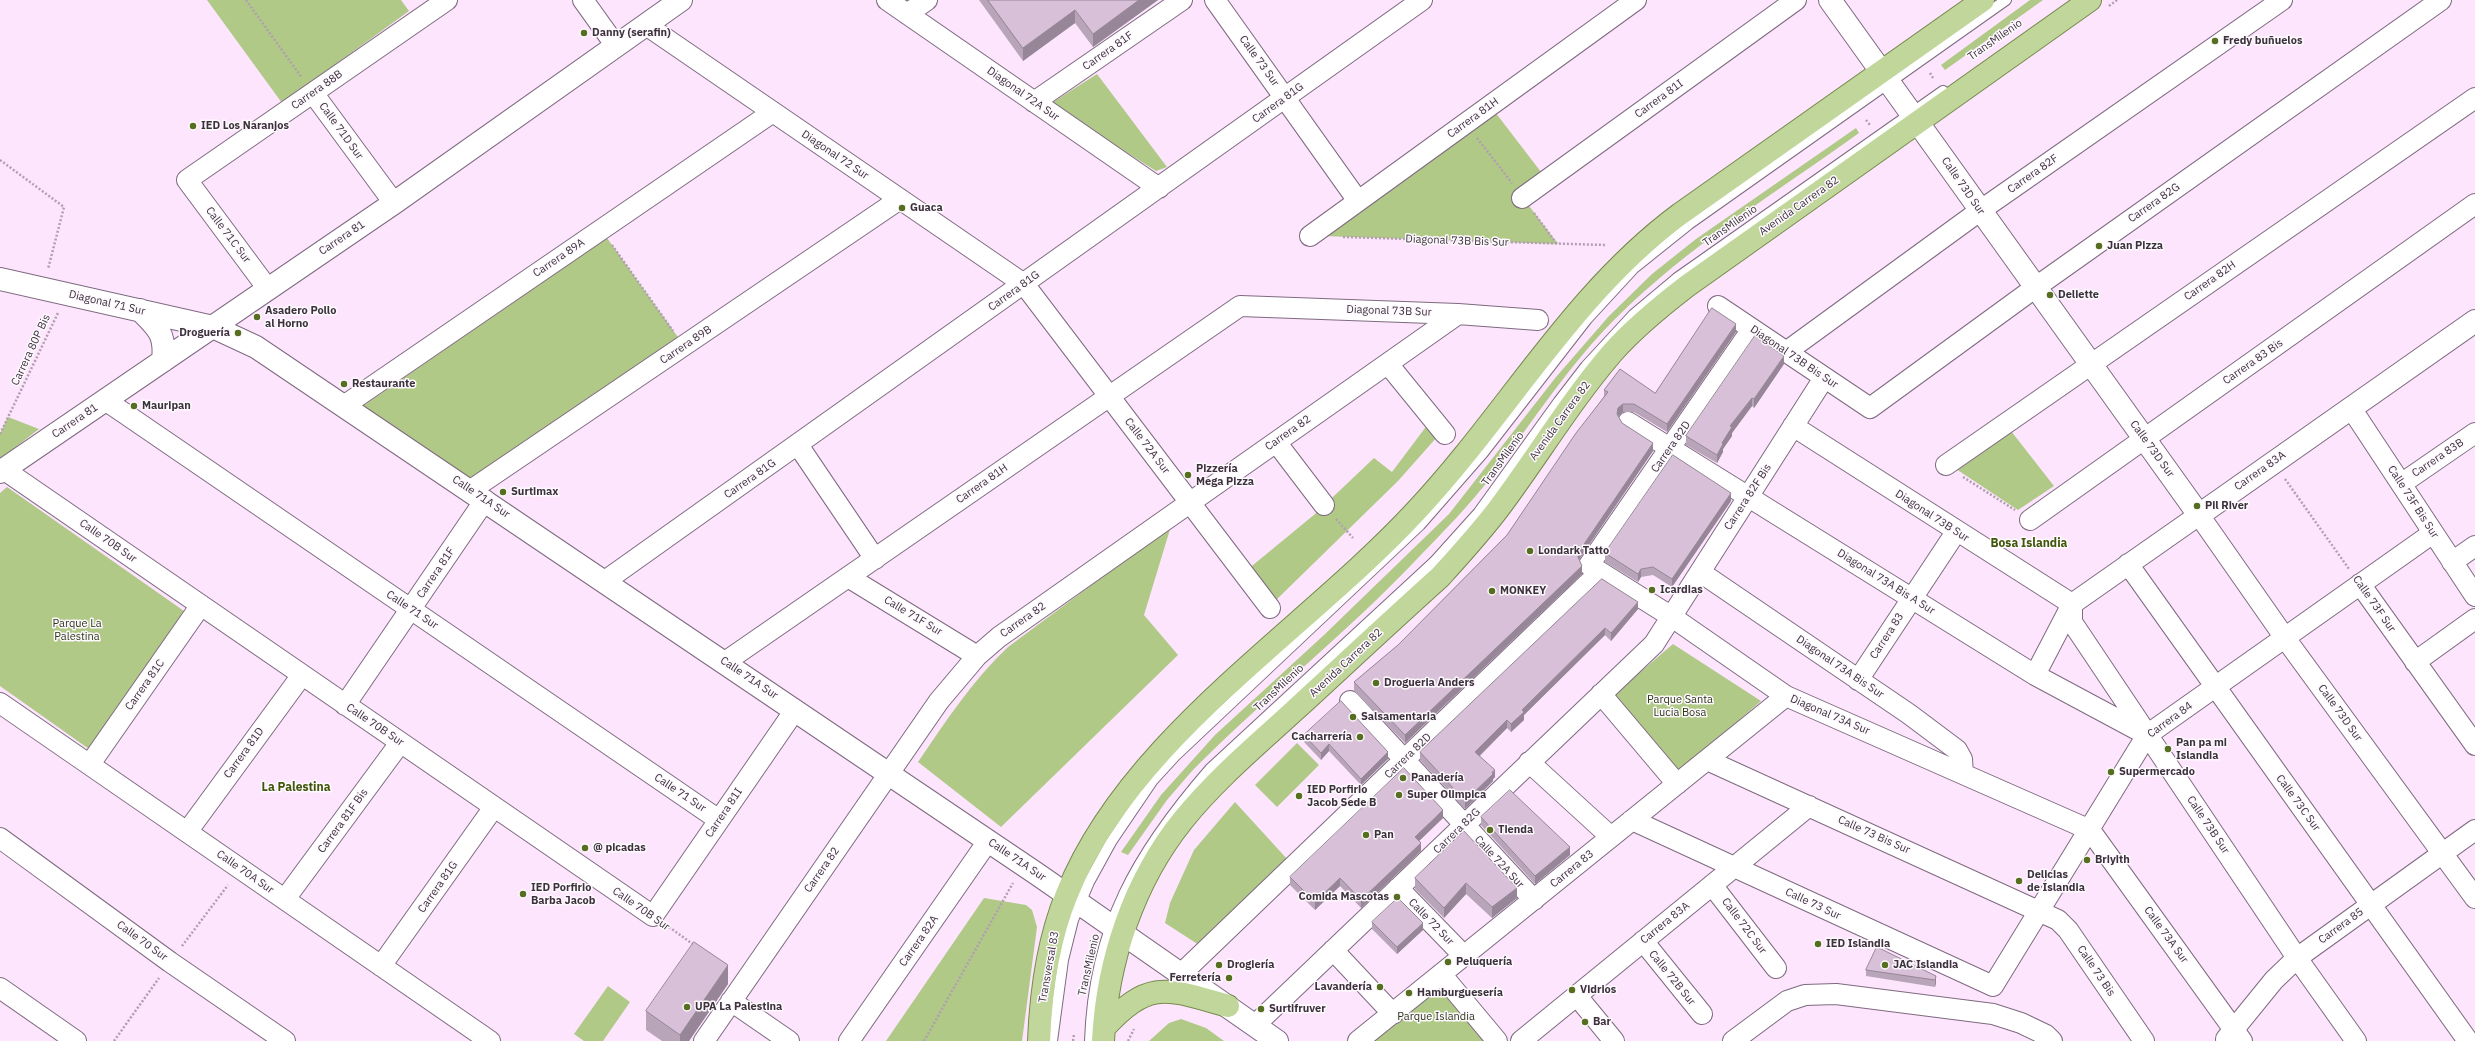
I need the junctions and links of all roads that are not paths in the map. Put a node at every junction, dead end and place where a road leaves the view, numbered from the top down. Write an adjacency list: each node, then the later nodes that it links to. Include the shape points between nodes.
1 (447, 0): 18 (street, Carrera 88B)
2 (583, 0): 21 (street)
3 (681, 0): 20 (street, Carrera 81)
4 (887, 0): 19 (street, Diagonal 72A Sur)
5 (927, 0): 19 (street)
6 (1182, 0): 28 (street, Carrera 81F)
7 (1422, 0): 26 (street, Carrera 81G)
8 (1636, 0): 35 (street, Carrera 81H)
9 (1796, 0): 33 (street, Carrera 81I)
10 (1830, 0): 23 (street, Calle 73D Sur)
11 (1983, 0): 23 (main road)
12 (2006, 0): 23 (lane)
13 (2072, 0): 22 (lane, TransMilenio)
14 (2090, 0): 30 (main road, Avenida Carrera 82)
15 (2282, 0): 38 (street, Carrera 82F)
16 (2440, 0): 42 (street, Carrera 82G)
17 (1222, 2): 26 (street, Calle 73 Sur)
18 (426, 6): 25 (street, Carrera 88B)
19 (907, 14): 28 (street, Diagonal 72A Sur)
20 (646, 25): 21 (street, Carrera 81); 29 (street, Diagonal 72 Sur)
21 (616, 46): 36 (street, Carrera 81)
22 (1982, 64)
23 (1885, 77): 30 (street, Calle 73D Sur); 138 (main road, via 1659,230 1616,269 1570,320 1466,455 1416,511 1383,545 1207,706 1144,770 1126,791 1078,869)
24 (1949, 86): 30 (lane)
25 (313, 93): 31 (street, Carrera 88B); 36 (street, Calle 71D Sur)
26 (1285, 98): 32 (street, Carrera 81G); 35 (street, Calle 73 Sur)
27 (2475, 98): 55 (street, Carrera 82H)
28 (1034, 102): 32 (street, Diagonal 72A Sur)
29 (773, 112): 34 (street, Diagonal 72 Sur); 59 (street, Carrera 89A)
30 (1914, 117): 38 (street, Calle 73D Sur); 144 (main road, Avenida Carrera 82, via 1687,286 1647,319 1614,352 1556,424 1500,506 1440,577 1220,780 1182,821 1146,876 1132,906)
31 (187, 180): 43 (street, Calle 71C Sur)
32 (1158, 188): 41 (street, Carrera 81G)
33 (1522, 198)
34 (900, 199): 41 (street, Diagonal 72 Sur); 73 (street, Carrera 89B, via 684,346)
35 (1358, 201): 39 (street, Carrera 81H)
36 (394, 203): 43 (street, Carrera 81)
37 (2475, 204): 66 (street, Carrera 83 Bis)
38 (1981, 210): 42 (street, Calle 73D Sur); 52 (street, Carrera 82F)
39 (1310, 236)
40 (0, 279): 46 (street, Diagonal 71 Sur)
41 (1024, 284): 57 (street, Calle 72A Sur); 68 (street, Carrera 81G)
42 (2036, 287): 55 (street, Calle 73D Sur); 60 (street, Carrera 82G)
43 (268, 289): 50 (street, Carrera 81)
44 (1240, 306): 47 (street, Diagonal 73B Sur); 57 (street, Carrera 81H)
45 (1718, 306): 51 (street, Diagonal 73B Bis Sur)
46 (140, 310): 50 (street, Diagonal 71 Sur); 53 (street, via 160,331 164,348)
47 (1458, 314): 48 (street, Diagonal 73B Sur); 54 (street, Carrera 82)
48 (1538, 320)
49 (2475, 321): 61 (street, Carrera 83A)
50 (213, 327): 53 (street, Carrera 81); 59 (street, Calle 71A Sur, via 256,347)
51 (1752, 329): 52 (street, Diagonal 73B Bis Sur); 69 (street, Carrera 82D)
52 (1786, 352): 56 (street, Diagonal 73B Bis Sur)
53 (163, 361): 58 (street, Carrera 81)
54 (1388, 364): 65 (street); 67 (street, Carrera 82)
55 (2091, 364): 66 (street, Calle 73D Sur); 70 (street, Carrera 82H)
56 (1824, 378): 60 (street, Diagonal 73B Bis Sur); 63 (street, Carrera 82F Bis)
57 (1109, 396): 75 (street, Calle 72A Sur); 82 (street, Carrera 81H)
58 (105, 400): 71 (street, Carrera 81); 95 (street, Calle 71 Sur)
59 (345, 405): 73 (street, Calle 71A Sur)
60 (1870, 408)
61 (2351, 408): 72 (street, Calle 73F Bis Sur); 77 (street, Carrera 83A)
62 (1628, 422): 69 (street, Diagonal 73A Bis A Sur)
63 (1793, 426): 74 (street, Carrera 82F Bis); 79 (street, Diagonal 73B Sur)
64 (2475, 433): 72 (street, Carrera 83B)
65 (1446, 434)
66 (2145, 439): 77 (street, Calle 73D Sur); 78 (street, Carrera 83 Bis)
67 (1276, 442): 75 (street, Carrera 82); 76 (street)
68 (798, 445): 82 (street); 88 (street, Carrera 81G)
69 (1670, 448): 74 (street, Diagonal 73A Bis A Sur); 85 (street, Carrera 82D)
70 (1946, 465)
71 (2, 470): 93 (street, Calle 70B Sur)
72 (2401, 484): 80 (street, Calle 73F Bis Sur)
73 (478, 495): 88 (street, Calle 71A Sur); 95 (street, Carrera 81F)
74 (1748, 497): 86 (street, Carrera 82F Bis); 91 (street, Diagonal 73A Bis A Sur)
75 (1190, 502): 94 (street, Calle 72A Sur); 99 (street, Carrera 82, via 999,637)
76 (1324, 505)
77 (2199, 515): 84 (street, Carrera 83A); 98 (street, Calle 73D Sur)
78 (2030, 520)
79 (1956, 532): 91 (street, Carrera 83); 92 (street, Diagonal 73B Sur)
80 (2433, 533): 83 (street, Calle 73F Bis Sur); 89 (street, Carrera 84)
81 (2475, 546): 83 (street)
82 (875, 559): 87 (street, Carrera 81H)
83 (2452, 562): 90 (street, Calle 73F Bis Sur)
84 (2128, 564): 92 (street, Carrera 83A); 105 (street, Calle 73C Sur)
85 (1595, 569): 96 (street, Diagonal 73A Sur); 115 (street, Carrera 82D)
86 (1700, 572): 96 (street, Carrera 82F Bis); 104 (street, Diagonal 73A Bis Sur)
87 (848, 577): 99 (street, Calle 71F Sur); 100 (street, Carrera 81H)
88 (605, 581): 100 (street, Calle 71A Sur)
89 (2360, 584): 98 (street, Carrera 84); 101 (street, Calle 73F Sur)
90 (2475, 596)
91 (1911, 598): 103 (street, Diagonal 73A Bis A Sur); 104 (street, Carrera 83)
92 (2072, 604): 103 (street, Carrera 83A); 113 (street, Calle 73B Sur, via 2072,622)
93 (200, 605): 102 (street, Calle 70B Sur); 118 (street, Carrera 81C)
94 (1270, 608)
95 (411, 609): 110 (street, Carrera 81F); 124 (street, Calle 71 Sur)
96 (1672, 617): 106 (street, Carrera 82G, via 1654,644); 107 (street, Diagonal 73A Sur)
97 (2475, 619): 101 (street)
98 (2285, 638): 105 (street, Carrera 84); 133 (street, Calle 73D Sur)
99 (977, 656): 119 (street, Carrera 82, via 939,701)
100 (725, 662): 111 (street, Calle 71A Sur)
101 (2415, 662): 112 (street, Calle 73F Sur)
102 (302, 675): 110 (street, Calle 70B Sur); 129 (street, Carrera 81D)
103 (2035, 675): 113 (street, Diagonal 73A Bis A Sur)
104 (1858, 680): 120 (street, Diagonal 73A Bis Sur, via 1958,750 1962,759)
105 (2216, 687): 113 (street, Carrera 84); 141 (street, Calle 73C Sur)
106 (1601, 694): 117 (street, Carrera 82G); 121 (street)
107 (1786, 696): 116 (street, Carrera 83); 120 (street, Diagonal 73A Sur)
108 (1350, 701): 115 (street, Calle 72A Sur)
109 (0, 703): 118 (street, Calle 70A Sur)
110 (345, 705): 114 (street, Calle 70B Sur)
111 (795, 710): 119 (street, Calle 71A Sur); 124 (street, Carrera 81I)
112 (2472, 734)
113 (2147, 735): 127 (street, Carrera 84); 148 (street, Calle 73B Sur)
114 (400, 743): 123 (street, Calle 70B Sur); 139 (street, Carrera 81F Bis)
115 (1404, 760): 126 (street, Calle 72A Sur); 151 (street, Carrera 82D)
116 (1707, 760): 121 (street, Carrera 83); 122 (street, Calle 73 Bis Sur)
117 (1529, 762): 126 (street, Carrera 82G); 130 (street)
118 (90, 764): 129 (street, Calle 70A Sur)
119 (889, 774): 132 (street, Calle 71A Sur); 156 (street, Carrera 82)
120 (1963, 774): 127 (street, Diagonal 73A Sur)
121 (1677, 784): 125 (street, Carrera 83)
122 (1809, 806): 134 (street, Carrera 83A); 142 (street, Calle 73 Bis Sur)
123 (494, 807): 143 (street, Calle 70B Sur); 149 (street, Carrera 81G)
124 (719, 820): 143 (street, Carrera 81I)
125 (1632, 820): 130 (street, Carrera 83); 134 (street, Calle 73 Sur)
126 (1464, 824): 136 (street, Carrera 82G); 140 (street, Calle 72A Sur)
127 (2090, 830): 142 (street, Carrera 84); 162 (street, Calle 73A Sur)
128 (2475, 830): 133 (street, Carrera 85)
129 (187, 832): 139 (street, Calle 70A Sur)
130 (1612, 837): 140 (street, Carrera 83)
131 (0, 838): 164 (street, Calle 70 Sur, via 170,962)
132 (988, 841): 138 (street, Calle 71A Sur); 168 (street, Carrera 82A)
133 (2443, 853): 137 (street, Calle 73D Sur); 141 (street, Carrera 85)
134 (1733, 868): 135 (street, Carrera 83A); 153 (street, Calle 73 Sur)
135 (1712, 885): 145 (street, Carrera 83A); 150 (street, Calle 72C Sur)
136 (1398, 888): 146 (street, Carrera 82G); 147 (street, Calle 72 Sur)
137 (2475, 898)
138 (1073, 899): 144 (street, Calle 71A Sur); 169 (main road, Transversal 83, via 1056,926 1045,973); 170 (lane)
139 (285, 900): 149 (street, Calle 70A Sur)
140 (1534, 900): 147 (street, Carrera 83)
141 (2371, 904): 148 (street, Carrera 85); 180 (street, Calle 73C Sur)
142 (2040, 910): 153 (street, Carrera 84); 178 (street, Calle 73 Bis, via 2058,920 2068,930)
143 (653, 916)
144 (1117, 929): 151 (street, Calle 71A Sur); 161 (main road, via 1111,981)
145 (1643, 942): 155 (street, Carrera 83A); 159 (street, Calle 72B Sur)
146 (1333, 950): 158 (street); 160 (street, Carrera 82G)
147 (1464, 956): 152 (street, Carrera 83)
148 (2297, 958): 162 (street, Carrera 85, via 2274,980); 179 (street, Calle 73B Sur)
149 (381, 966): 165 (street, Calle 70A Sur)
150 (1776, 968)
151 (1181, 974): 157 (street, Calle 71A Sur)
152 (1441, 974): 158 (street, Carrera 83); 173 (street)
153 (1993, 986)
154 (0, 988): 163 (street)
155 (1577, 996): 174 (street, Carrera 83A); 175 (street)
156 (731, 1001): 166 (street, Carrera 82); 167 (street)
157 (1228, 1006): 160 (street, Calle 71A Sur); 161 (main road, via 1176,991 1154,991 1129,1004)
158 (1393, 1014): 172 (street, Carrera 83)
159 (1702, 1014)
160 (1255, 1025): 171 (street, Calle 71A Sur)
161 (1099, 1037)
162 (2233, 1037)
163 (76, 1041)
164 (285, 1041)
165 (490, 1041)
166 (704, 1041)
167 (790, 1041)
168 (849, 1041)
169 (1039, 1041)
170 (1052, 1041)
171 (1277, 1041)
172 (1358, 1041)
173 (1497, 1041)
174 (1521, 1041)
175 (1614, 1041)
176 (1733, 1041): 177 (street, via 1787,1001 1805,996 1836,994 1994,1014 2021,1022)
177 (2052, 1041)
178 (2144, 1041)
179 (2356, 1041)
180 (2468, 1041)

